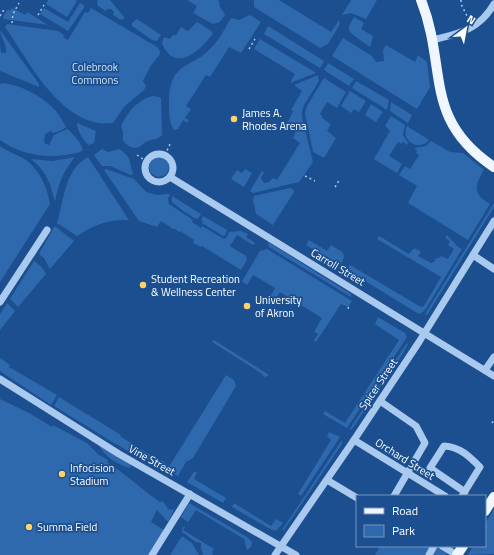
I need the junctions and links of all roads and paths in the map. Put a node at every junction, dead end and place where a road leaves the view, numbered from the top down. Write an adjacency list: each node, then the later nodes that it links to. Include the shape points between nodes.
1 (421, 0): 12 (main road)
2 (461, 0): 9 (path)
3 (19, 3): 10 (path, via 13,14)
4 (494, 4): 12 (street, via 486,16 469,29)
5 (44, 5): 7 (path)
6 (5, 8): 8 (path)
7 (38, 15)
8 (0, 16)
9 (467, 16)
10 (12, 23)
11 (255, 39): 13 (path)
12 (433, 40): 18 (main road, via 439,87 449,119 464,143)
13 (249, 49)
14 (170, 144): 16 (path)
15 (137, 155): 17 (path)
16 (165, 155): 17 (street, via 154,154); 20 (street, via 173,166)
17 (146, 161): 20 (street, via 146,175 153,181 162,182)
18 (494, 167)
19 (306, 176): 22 (path)
20 (170, 177): 31 (street, Carroll Street)
21 (340, 179): 23 (path)
22 (315, 181)
23 (335, 187)
24 (494, 221): 26 (street, Spicer Street)
25 (47, 230): 28 (street)
26 (473, 255): 27 (street); 31 (street, Spicer Street)
27 (494, 269)
28 (0, 302)
29 (348, 307): 30 (path)
30 (349, 311)
31 (425, 333): 33 (street, Carroll Street); 36 (street, Spicer Street)
32 (494, 357): 33 (street)
33 (485, 370): 34 (street, Carroll Street)
34 (494, 376)
35 (0, 379): 42 (street, Vine Street, via 119,454)
36 (380, 400): 39 (street, Spicer Street); 40 (street, via 416,426 425,443)
37 (494, 420): 38 (path)
38 (492, 423)
39 (354, 440): 40 (street, Orchard Street); 41 (street, Spicer Street)
40 (408, 473): 44 (street); 45 (street, Orchard Street)
41 (327, 480): 46 (street); 49 (street, Spicer Street)
42 (190, 494): 49 (street, Vine Street); 51 (street)
43 (464, 494): 43 (street, via 480,467 453,446 444,446 430,468 457,486)
44 (395, 495)
45 (443, 495)
46 (356, 497)
47 (494, 497): 48 (main road)
48 (486, 509)
49 (281, 546): 52 (street, Spicer Street); 53 (street, Vine Street)
50 (444, 547): 54 (street)
51 (152, 555)
52 (275, 555)
53 (296, 555)
54 (457, 555)

